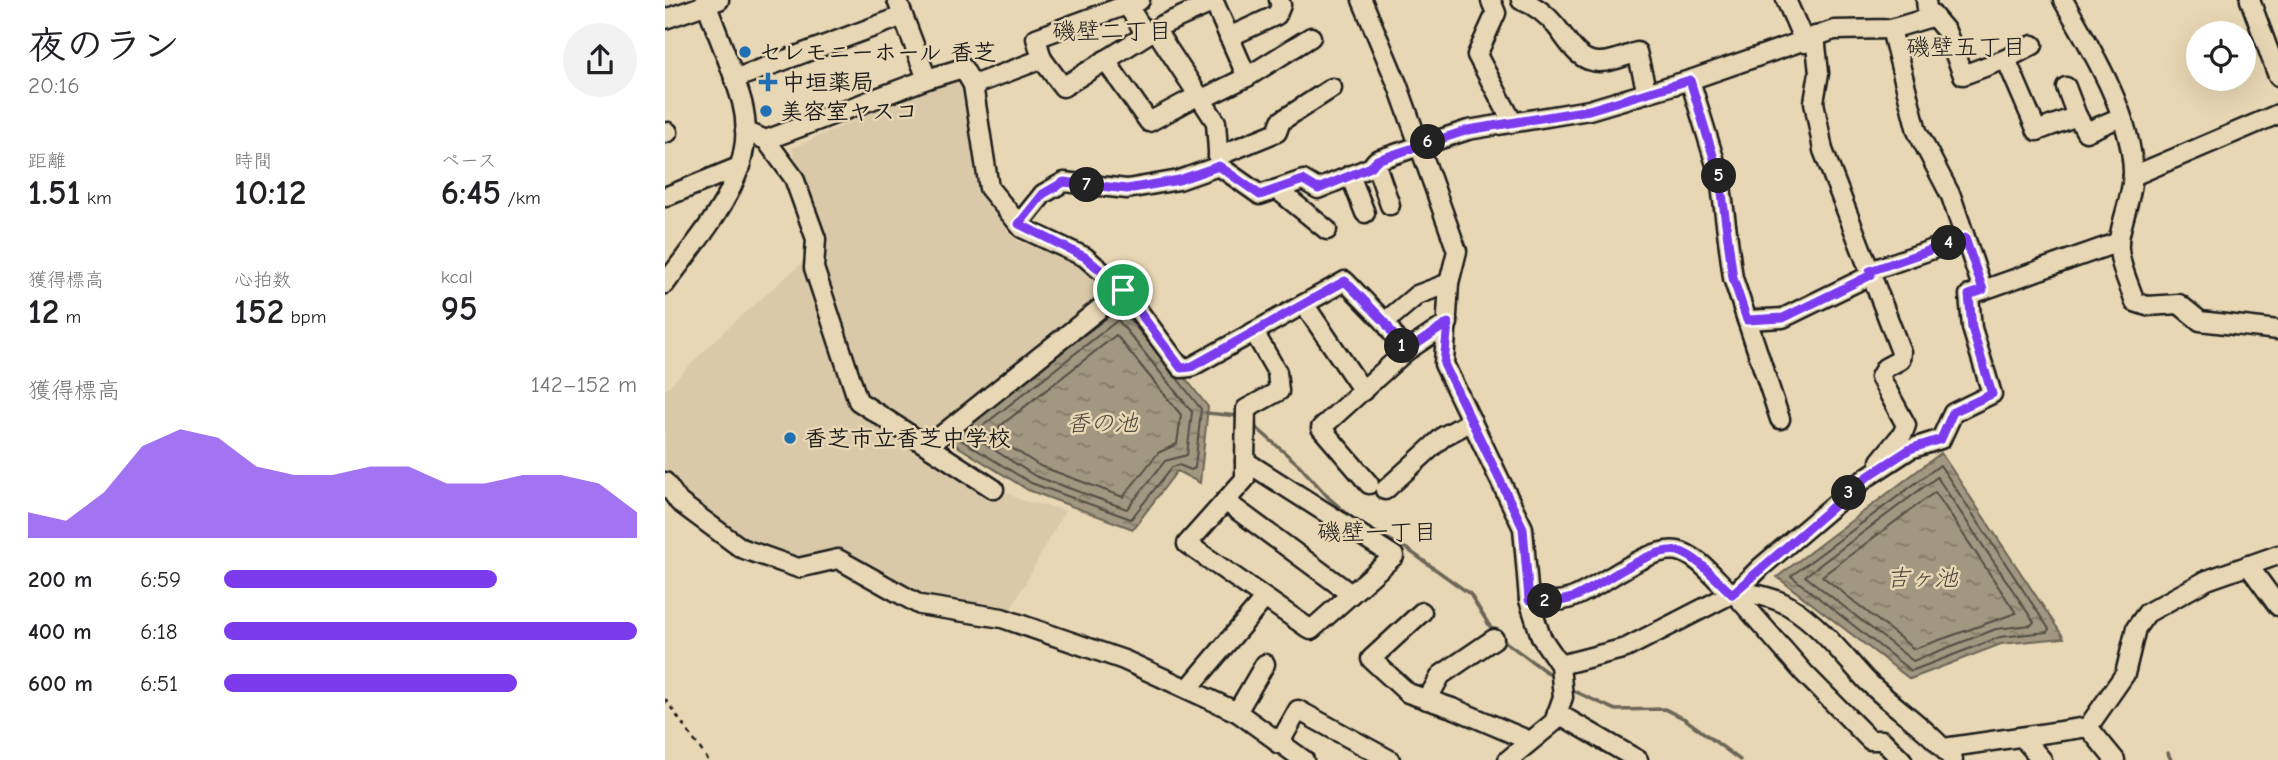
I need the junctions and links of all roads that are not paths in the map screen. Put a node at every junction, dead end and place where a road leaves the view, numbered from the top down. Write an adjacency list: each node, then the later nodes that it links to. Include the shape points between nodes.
1 (1279, 0): 15 (street, via 1277,15)
2 (1362, 0): 38 (street)
3 (1491, 0): 34 (street, via 1496,13 1477,55)
4 (1521, 0): 30 (street, via 1555,24 1584,58 1599,62 1637,52)
5 (1786, 0): 17 (street)
6 (2063, 0): 33 (street)
7 (2250, 0): 22 (street)
8 (710, 1): 12 (street); 24 (street)
9 (1133, 2): 14 (street); 19 (street, via 1036,38)
10 (1928, 6): 13 (street, via 1928,18); 20 (street, via 1946,31 1963,75)
11 (900, 8): 24 (street); 25 (street)
12 (665, 19)
13 (1891, 29): 17 (street, via 1834,30); 50 (street, via 1917,131 1937,164)
14 (1151, 32): 15 (street, via 1214,2); 21 (street); 31 (street)
15 (1229, 37): 23 (street)
16 (1311, 37): 23 (street)
17 (1810, 39): 26 (street); 52 (street, via 1819,73 1814,102 1823,150)
18 (2033, 45): 20 (street)
19 (1042, 59): 21 (street, via 1063,86); 27 (street)
20 (2006, 59): 36 (street, via 2037,131)
21 (1105, 60): 31 (street, via 1149,122)
22 (2278, 76)
23 (1247, 77): 31 (street)
24 (734, 79): 35 (street)
25 (927, 79): 27 (street, via 963,68); 37 (street)
26 (1690, 80): 30 (street); 58 (street, via 1720,178 1733,278)
27 (973, 85): 48 (street, via 989,188)
28 (2066, 87): 36 (street)
29 (1332, 88): 39 (street, via 1281,121 1277,132)
30 (1647, 93): 34 (street, via 1589,110)
31 (1200, 97): 39 (street, via 1216,122)
32 (2278, 114): 43 (street)
33 (2121, 117): 36 (street); 43 (street, via 2131,148)
34 (1512, 121): 38 (street)
35 (745, 131): 37 (street); 41 (street)
36 (2085, 132)
37 (766, 140): 67 (street, via 799,190 815,239 814,268 859,401)
38 (1418, 145): 40 (street); 53 (street, via 1457,251)
39 (1219, 161): 44 (street, via 1260,195); 48 (street, via 1179,180 1127,189 1064,182 1043,194)
40 (1375, 162): 42 (street); 46 (street)
41 (741, 166): 45 (street); 54 (street, via 723,205)
42 (1350, 175): 44 (street, via 1318,189 1303,180); 47 (street)
43 (2133, 176): 51 (street)
44 (1278, 190): 49 (street)
45 (665, 197)
46 (1390, 205)
47 (1365, 213)
48 (1019, 224): 55 (street, via 1085,257)
49 (1327, 230)
50 (1965, 238): 52 (street); 56 (street)
51 (2119, 242): 56 (street); 61 (street, via 2136,302 2179,304 2200,321)
52 (1871, 273): 58 (street, via 1783,318); 69 (street, via 1901,352 1900,360 1885,368 1881,377 1906,425)
53 (1449, 283): 59 (street, via 1417,295); 60 (street)
54 (665, 284)
55 (1123, 290): 62 (street, via 1181,368 1191,367); 67 (street)
56 (1983, 290): 69 (street, via 1969,295 1972,328 1992,394 1953,412 1941,439 1910,449)
57 (1304, 304): 59 (street, via 1345,281); 62 (street); 64 (street)
58 (1747, 320): 65 (street)
59 (1385, 322): 63 (street)
60 (1448, 323): 63 (street); 66 (street, via 1444,364)
61 (2278, 330)
62 (1254, 332): 68 (street, via 1277,372 1279,391 1246,409)
63 (1405, 352): 64 (street)
64 (1363, 391): 66 (street, via 1321,428 1377,487 1444,436)
65 (1780, 419)
66 (1472, 421): 78 (street, via 1523,528)
67 (928, 446): 71 (street)
68 (1245, 461): 72 (street, via 1245,479); 76 (street, via 1394,556)
69 (1867, 477): 75 (street)
70 (665, 482): 84 (street, via 679,502 741,548 799,568 838,559 920,605 1002,618 1124,660)
71 (994, 489)
72 (1225, 501): 76 (street); 77 (street, via 1187,544)
73 (2278, 555): 74 (street)
74 (2248, 565): 79 (street); 88 (street, via 2207,580 2147,613 2136,628 2125,674)
75 (1734, 593): 78 (street, via 1694,559 1670,551 1647,556 1569,599); 83 (street, via 1626,648); 92 (street, via 1787,605 1841,649 1866,680); 97 (street, via 1870,740 1882,740)
76 (1351, 594): 77 (street, via 1311,630)
77 (1265, 598): 84 (street)
78 (1529, 600): 83 (street, via 1541,638)
79 (2278, 606)
80 (1422, 612): 85 (street, via 1371,659 1408,693)
81 (1495, 639): 85 (street, via 1441,676)
82 (1265, 664): 86 (street)
83 (1560, 665): 87 (street, via 1563,697)
84 (1188, 689): 86 (street)
85 (1427, 700): 90 (street)
86 (1237, 712): 91 (street)
87 (1557, 713): 90 (street, via 1554,722); 96 (street)
88 (2088, 727): 89 (street); 99 (street)
89 (2022, 737): 92 (street); 98 (street)
90 (1530, 741): 95 (street)
91 (1279, 744): 93 (street); 94 (street, via 1298,710)
92 (1949, 754)
93 (1304, 760)
94 (1391, 760)
95 (1508, 760)
96 (1638, 760)
97 (1902, 760)
98 (2042, 760)
99 (2115, 760)

